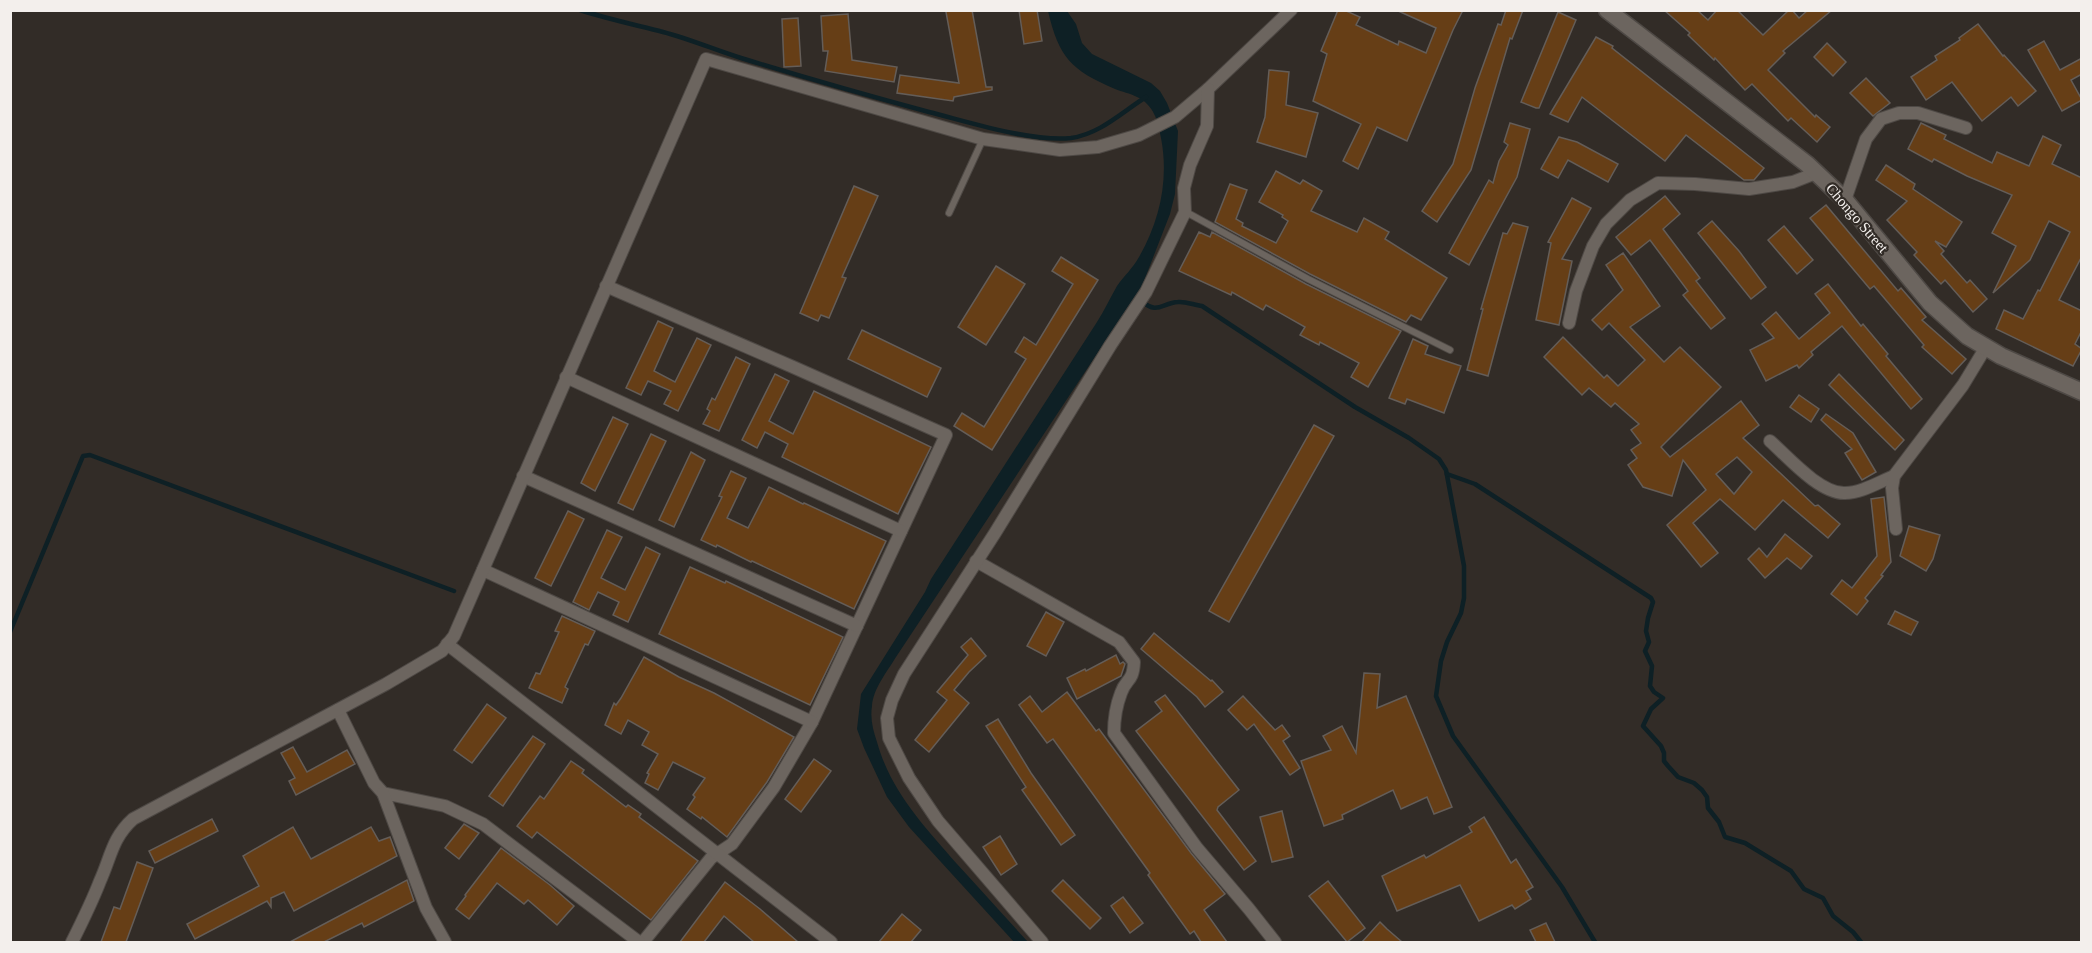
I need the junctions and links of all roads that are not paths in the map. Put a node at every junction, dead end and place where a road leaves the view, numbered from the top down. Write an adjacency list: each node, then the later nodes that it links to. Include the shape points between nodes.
1 (1291, 10): 3 (street)
2 (1607, 10): 6 (street, Chongo Street)
3 (1208, 88): 5 (street, via 1175,117 1139,135 1098,147 1060,150); 8 (street, via 1207,126 1184,188)
4 (1966, 128): 7 (street, via 1918,113 1899,113 1881,119 1866,139)
5 (983, 139): 9 (lane); 10 (street, via 706,59)
6 (1816, 173): 7 (street, Chongo Street); 11 (street, via 1793,182 1749,189 1658,183 1630,200 1606,224 1593,246)
7 (1845, 200): 12 (street, Chongo Street, via 1930,303 1967,336)
8 (1185, 212): 13 (lane); 21 (street, via 1146,292)
9 (949, 213)
10 (606, 286): 14 (street); 20 (street, via 946,435)
11 (1569, 323)
12 (1986, 347): 15 (street, Chongo Street); 18 (street, via 1963,385)
13 (1450, 350)
14 (566, 377): 17 (street); 20 (street)
15 (2082, 392)
16 (1770, 441): 18 (street, via 1832,491 1846,493)
17 (523, 476): 22 (street); 23 (street)
18 (1894, 476): 19 (street)
19 (1896, 529)
20 (901, 531): 23 (street)
21 (976, 561): 33 (street, via 904,674 887,718 889,738 909,778 938,821); 34 (street, via 1119,642 1134,662 1134,676 1122,690 1114,733 1197,848)
22 (483, 570): 24 (street); 26 (street)
23 (857, 626): 26 (street)
24 (447, 644): 25 (street, via 442,651); 28 (street)
25 (338, 710): 27 (street, via 374,783); 29 (street, via 123,828)
26 (812, 722): 28 (street, via 774,787 732,844)
27 (383, 793): 30 (street, via 426,908); 31 (street, via 445,806 483,824)
28 (718, 854): 31 (street); 32 (street)
29 (72, 942)
30 (445, 942)
31 (641, 942)
32 (831, 942)
33 (1042, 942)
34 (1275, 942)

